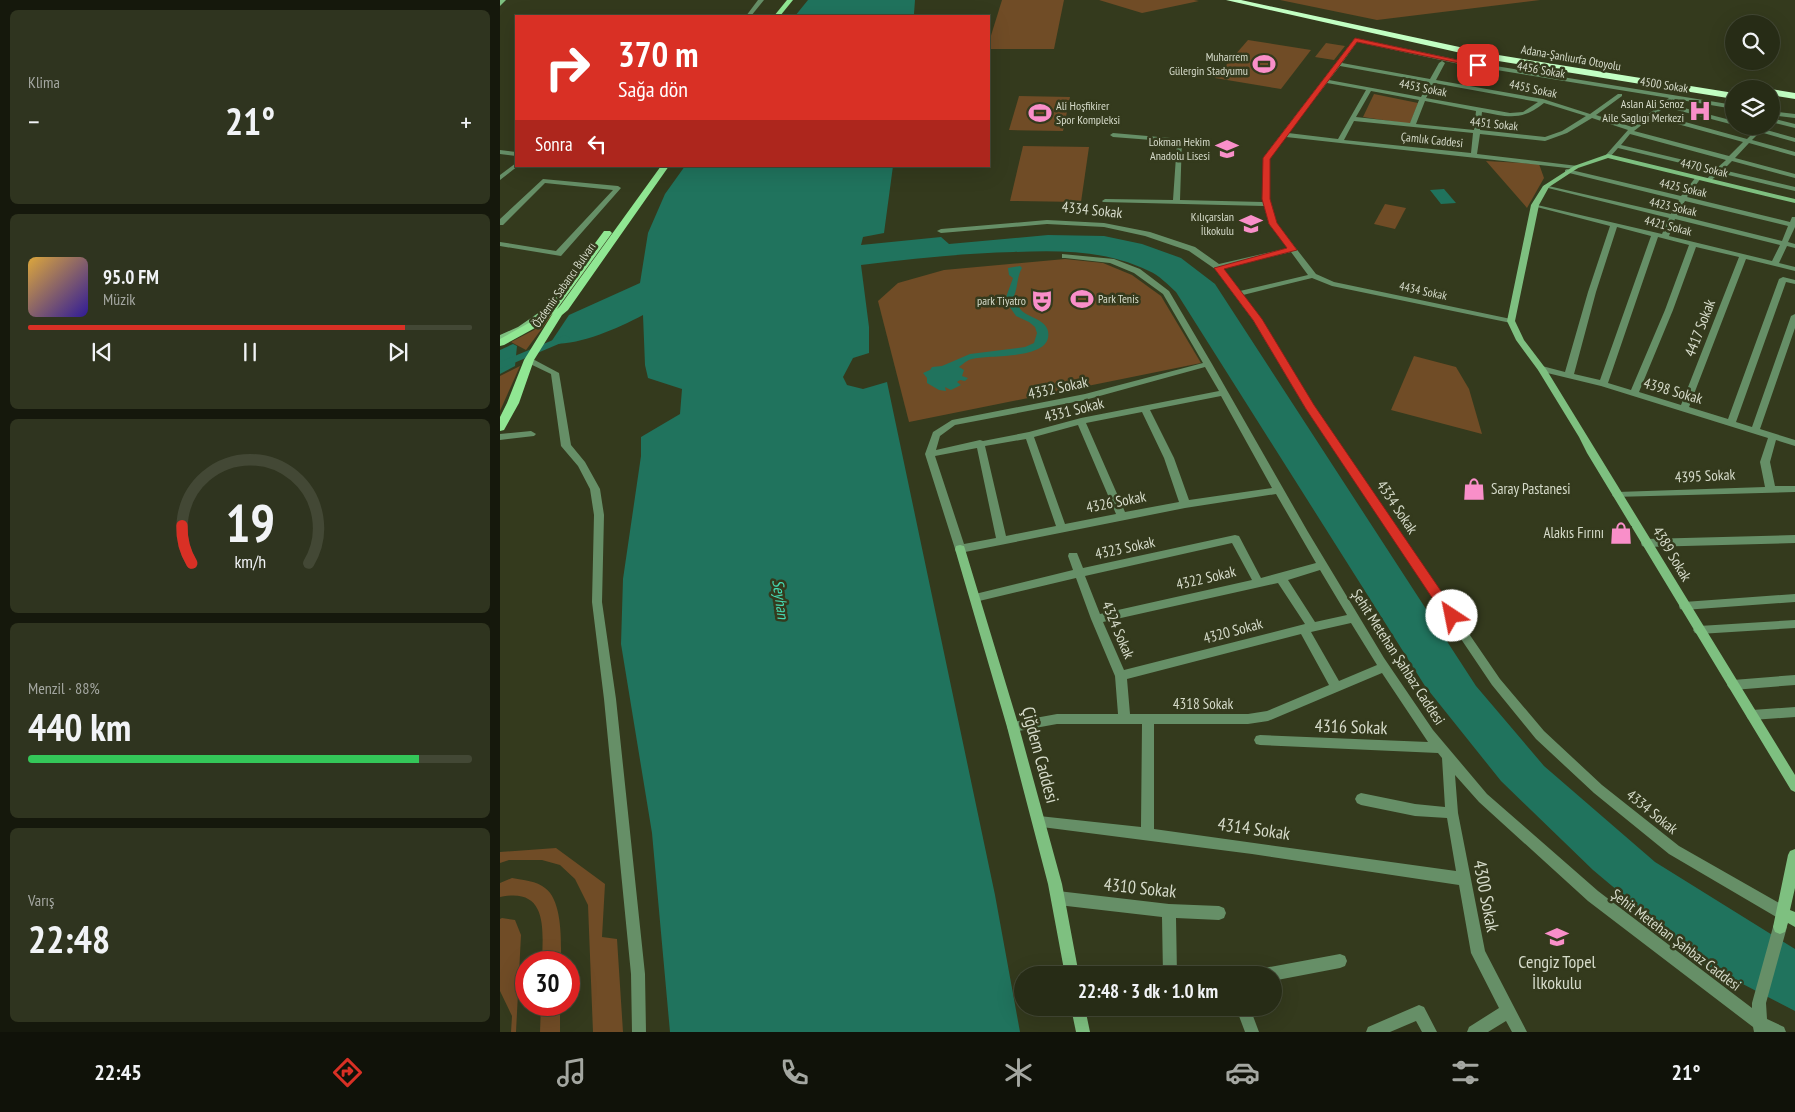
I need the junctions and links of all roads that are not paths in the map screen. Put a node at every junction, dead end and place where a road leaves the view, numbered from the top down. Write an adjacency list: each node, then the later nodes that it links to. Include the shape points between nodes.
1 (503, 0): 7 (main road)
2 (761, 0): 8 (street)
3 (783, 0): 9 (main road)
4 (790, 0): 10 (main road)
5 (1230, 0): 18 (highway, Adana-Şanlıurfa Otoyolu, via 1492,57)
6 (1261, 0): 17 (highway, Adana-Şanlıurfa Otoyolu, via 1494,48)
7 (500, 4)
8 (749, 15)
9 (771, 15)
10 (778, 15)
11 (1352, 47): 12 (street, 4456 Sokak); 13 (street); 24 (street, 4500 Sokak, via 1355,40)
12 (1442, 63): 15 (street); 20 (street, 4456 Sokak)
13 (1337, 64): 14 (street); 15 (street, 4455 Sokak)
14 (1325, 81): 16 (street, 4453 Sokak); 41 (street)
15 (1433, 81): 22 (street); 23 (street, 4455 Sokak)
16 (1369, 90): 22 (street, 4453 Sokak); 33 (street)
17 (1725, 90)
18 (1725, 91)
19 (1780, 94): 21 (highway)
20 (1620, 95): 24 (street, 4456 Sokak); 30 (street, 4451 Sokak)
21 (1795, 96)
22 (1422, 100): 28 (street, 4453 Sokak); 36 (street)
23 (1543, 101): 28 (street, 4453 Sokak, via 1528,114); 30 (street, 4455 Sokak)
24 (1669, 102): 27 (street, 4500 Sokak); 29 (street); 35 (street)
25 (1780, 103): 26 (highway)
26 (1795, 105)
27 (1725, 106)
28 (1479, 110): 39 (street)
29 (1652, 115): 38 (street); 46 (street)
30 (1591, 116): 38 (street, 4455 Sokak); 39 (street, 4451 Sokak, via 1545,139)
31 (1780, 116): 32 (street)
32 (1795, 116)
33 (1353, 119): 36 (street, 4451 Sokak); 45 (street)
34 (1780, 119): 37 (street)
35 (1725, 120)
36 (1412, 126): 39 (street, 4451 Sokak)
37 (1795, 126)
38 (1631, 131): 49 (street); 55 (street, 4455 Sokak)
39 (1475, 133): 53 (street)
40 (1112, 135): 70 (street, via 1180,140)
41 (1285, 135): 45 (street, Çamlık Caddesi); 72 (street, via 1266,158)
42 (1753, 135): 46 (street)
43 (1780, 135): 44 (street)
44 (1795, 140)
45 (1340, 141): 53 (street, Çamlık Caddesi)
46 (1747, 141): 52 (street); 55 (street)
47 (500, 146): 48 (street)
48 (515, 146)
49 (1616, 146): 54 (street); 60 (street)
50 (500, 152): 51 (street)
51 (515, 154)
52 (1795, 154)
53 (1474, 156): 59 (street, Çamlık Caddesi)
54 (1608, 156): 59 (main road, Çamlık Caddesi); 64 (main road, 4470 Sokak)
55 (1730, 159): 60 (street); 62 (street, 4455 Sokak)
56 (515, 166): 63 (street)
57 (655, 167): 94 (main road, Özdemir Sabancı Bulvarı)
58 (664, 167): 94 (main road, Özdemir Sabancı Bulvarı, via 564,308)
59 (1576, 167): 61 (main road, Çamlık Caddesi)
60 (1720, 170): 65 (street); 67 (street)
61 (1567, 172): 66 (main road, Çamlık Caddesi); 68 (street, 4425 Sokak)
62 (1795, 176)
63 (500, 178)
64 (1698, 178): 65 (main road, 4470 Sokak); 68 (street)
65 (1709, 180): 71 (main road, 4470 Sokak)
66 (1546, 186): 73 (main road, Çamlık Caddesi); 74 (street, 4423 Sokak)
67 (1795, 189)
68 (1682, 199): 74 (street); 76 (street, 4425 Sokak)
69 (1105, 201): 70 (street)
70 (1176, 201): 72 (street)
71 (1795, 201)
72 (1268, 204): 85 (street, via 1273,224)
73 (1535, 205): 77 (street, 4421 Sokak); 96 (main road, Çamlık Caddesi)
74 (1671, 218): 80 (street); 81 (street, 4423 Sokak)
75 (500, 223): 82 (street, via 543,181 618,188 558,254)
76 (1794, 223): 81 (street)
77 (1614, 224): 79 (street, 4421 Sokak); 102 (street)
78 (941, 231): 89 (street, 4334 Sokak, via 1046,222 1104,225 1147,234 1192,249)
79 (1655, 234): 80 (street, 4421 Sokak); 103 (street)
80 (1665, 237): 83 (street, 4421 Sokak)
81 (1784, 243): 84 (street, 4423 Sokak); 88 (street)
82 (500, 244)
83 (1693, 244): 87 (street, 4421 Sokak); 105 (street)
84 (1795, 246)
85 (1293, 250): 89 (street); 91 (street)
86 (1065, 256): 100 (street, Şehit Metehan Şahbaz Caddesi, via 1111,262 1137,271 1166,293)
87 (1743, 257): 88 (street, 4421 Sokak); 107 (street, 4417 Sokak)
88 (1775, 264): 90 (street, 4421 Sokak)
89 (1218, 268): 93 (street, 4334 Sokak)
90 (1795, 269)
91 (1313, 276): 93 (street); 96 (street, 4434 Sokak, via 1332,284)
92 (1795, 282): 109 (street, via 1783,279)
93 (1238, 294): 165 (street, 4334 Sokak, via 1257,319 1309,406 1496,682 1540,734 1598,789 1674,850)
94 (555, 310): 97 (main road); 98 (main road, Özdemir Sabancı Bulvarı); 99 (main road, Özdemir Sabancı Bulvarı)
95 (1795, 316): 111 (street)
96 (1511, 320): 101 (main road, 4389 Sokak, via 1520,340)
97 (500, 338)
98 (500, 343)
99 (530, 360): 110 (main road, Özdemir Sabancı Bulvarı); 174 (street, via 555,374 566,446 582,464 595,489 599,515 597,602 638,974)
100 (1208, 364): 104 (street, Şehit Metehan Şahbaz Caddesi); 118 (street, 4332 Sokak, via 1085,397 952,424 936,434)
101 (1542, 368): 102 (street, 4398 Sokak); 122 (main road, 4389 Sokak)
102 (1569, 376): 103 (street, 4398 Sokak)
103 (1603, 384): 105 (street, 4398 Sokak)
104 (1224, 393): 106 (street, 4331 Sokak); 121 (street, Şehit Metehan Şahbaz Caddesi)
105 (1634, 394): 107 (street, 4398 Sokak)
106 (1144, 408): 108 (street, 4331 Sokak); 123 (street, via 1169,458)
107 (1684, 408): 109 (street, 4398 Sokak)
108 (1081, 421): 113 (street, 4331 Sokak); 124 (street)
109 (1731, 422): 111 (street, 4398 Sokak)
110 (500, 427)
111 (1755, 430): 114 (street, 4398 Sokak)
112 (530, 434): 115 (street)
113 (1029, 435): 116 (street, 4331 Sokak); 125 (street)
114 (1774, 436): 117 (street, 4398 Sokak); 119 (street, via 1765,462)
115 (500, 437)
116 (980, 443): 118 (street, 4331 Sokak); 127 (street)
117 (1795, 443)
118 (930, 454): 129 (street)
119 (1770, 488): 120 (street, 4395 Sokak); 122 (street, 4395 Sokak)
120 (1795, 488)
121 (1279, 490): 123 (street, 4326 Sokak); 131 (street, Şehit Metehan Şahbaz Caddesi)
122 (1617, 495): 128 (main road, 4389 Sokak)
123 (1185, 504): 124 (street, 4326 Sokak)
124 (1122, 516): 125 (street, 4326 Sokak)
125 (1062, 529): 127 (street, 4326 Sokak)
126 (1795, 539): 128 (street)
127 (1002, 540): 129 (street, 4326 Sokak)
128 (1646, 543): 137 (main road, 4389 Sokak)
129 (960, 548): 135 (main road, Çiğdem Caddesi)
130 (1073, 556): 132 (street, 4324 Sokak)
131 (1323, 565): 133 (street, 4322 Sokak); 138 (street, Şehit Metehan Şahbaz Caddesi)
132 (1079, 573): 134 (street, 4323 Sokak, via 1235,540); 135 (street, 4323 Sokak); 139 (street, 4324 Sokak)
133 (1281, 578): 134 (street, 4322 Sokak); 141 (street)
134 (1258, 582): 139 (street, 4322 Sokak)
135 (975, 598): 152 (main road, Çiğdem Caddesi)
136 (1795, 598): 137 (street)
137 (1684, 606): 142 (main road, 4389 Sokak)
138 (1354, 618): 141 (street, 4320 Sokak); 143 (street, Şehit Metehan Şahbaz Caddesi)
139 (1096, 619): 144 (street, 4324 Sokak)
140 (1795, 624): 142 (street)
141 (1307, 627): 144 (street, 4320 Sokak); 147 (street)
142 (1699, 630): 146 (main road, 4389 Sokak)
143 (1384, 667): 147 (street, 4318 Sokak); 154 (street, Şehit Metehan Şahbaz Caddesi, via 1429,734)
144 (1121, 676): 150 (street, 4324 Sokak)
145 (1795, 680): 146 (street)
146 (1733, 685): 149 (main road, 4389 Sokak)
147 (1336, 687): 151 (street, 4318 Sokak, via 1268,716 1248,720)
148 (1795, 712): 149 (street)
149 (1752, 715): 155 (main road, 4389 Sokak)
150 (1124, 718): 151 (street, 4318 Sokak); 152 (street, 4318 Sokak, via 1057,719)
151 (1148, 720): 159 (street)
152 (1013, 727): 158 (main road, Çiğdem Caddesi)
153 (1260, 740): 154 (street, 4316 Sokak)
154 (1445, 752): 157 (street, 4300 Sokak); 173 (street, Şehit Metehan Şahbaz Caddesi, via 1483,798 1593,896)
155 (1795, 786)
156 (1360, 799): 157 (street)
157 (1452, 814): 161 (street, 4300 Sokak)
158 (1038, 822): 159 (street, 4314 Sokak); 162 (main road, Çiğdem Caddesi)
159 (1147, 834): 161 (street, 4314 Sokak)
160 (1795, 856): 165 (main road)
161 (1464, 879): 170 (street, 4300 Sokak, via 1478,953)
162 (1058, 898): 163 (street, 4310 Sokak); 167 (main road, Çiğdem Caddesi)
163 (1169, 911): 164 (street, 4310 Sokak); 168 (street)
164 (1219, 912)
165 (1786, 920): 173 (street, via 1759,1003)
166 (1340, 961): 169 (street)
167 (1070, 966)
168 (1170, 966)
169 (1282, 972)
170 (1508, 1011): 179 (street); 180 (street, 4300 Sokak)
171 (1080, 1016): 175 (main road)
172 (1246, 1016): 176 (street)
173 (1761, 1027): 181 (street, Şehit Metehan Şahbaz Caddesi)
174 (639, 1032)
175 (1083, 1032)
176 (1252, 1032)
177 (1373, 1032): 178 (street, via 1419,1012)
178 (1430, 1032)
179 (1474, 1032)
180 (1520, 1032)
181 (1778, 1032)

